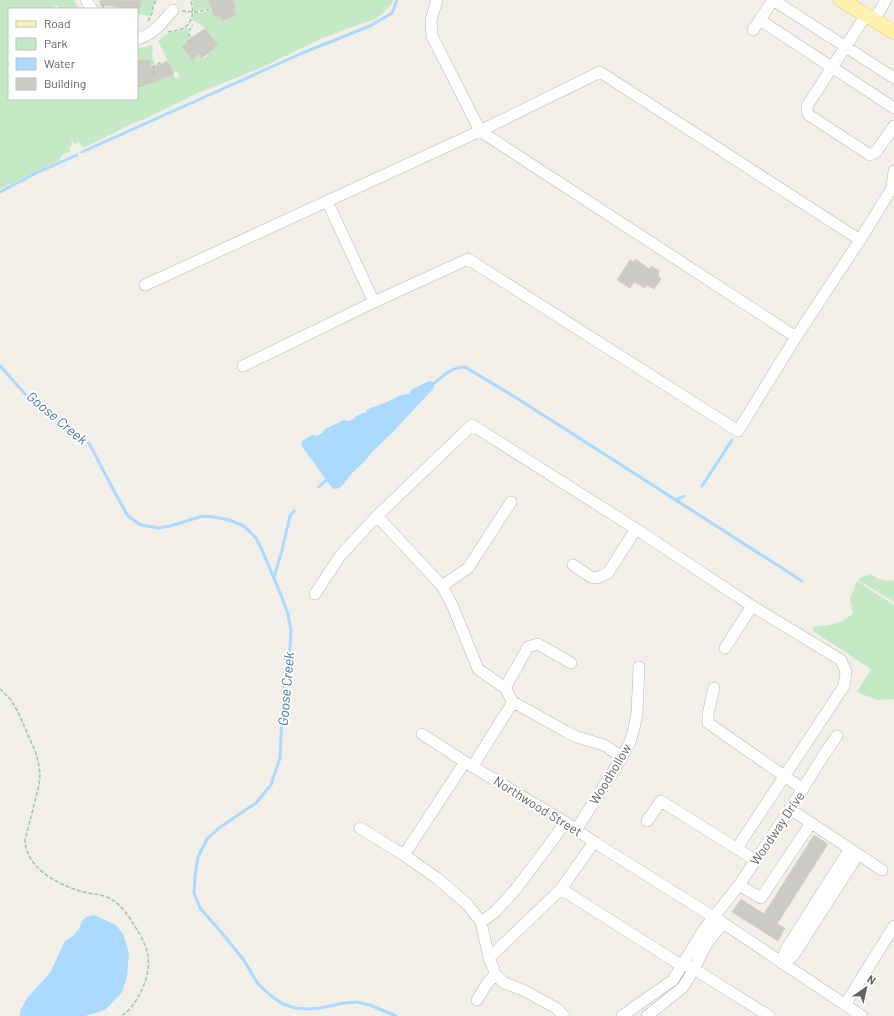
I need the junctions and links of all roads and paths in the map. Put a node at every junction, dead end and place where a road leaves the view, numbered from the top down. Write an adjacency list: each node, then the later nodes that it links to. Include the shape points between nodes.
1 (156, 0): 12 (path)
2 (190, 0): 9 (path)
3 (437, 0): 28 (street, via 431,20 432,36)
4 (773, 0): 11 (street); 19 (street)
5 (841, 0): 10 (main road)
6 (886, 0): 10 (street)
7 (211, 9): 9 (path)
8 (173, 10): 9 (path); 18 (street, via 157,28)
9 (193, 12): 16 (path, via 191,20 183,28)
10 (870, 17): 15 (main road); 19 (street)
11 (760, 20): 14 (street); 21 (street)
12 (146, 24)
13 (193, 25): 17 (path, via 189,31)
14 (754, 30)
15 (894, 32)
16 (166, 34)
17 (190, 37)
18 (138, 39)
19 (845, 46): 21 (street); 23 (street)
20 (161, 62): 22 (path, via 153,67)
21 (831, 67): 26 (street); 27 (street, via 807,106 808,115 870,155 876,152)
22 (154, 74)
23 (894, 78)
24 (145, 84): 25 (path)
25 (138, 86)
26 (894, 108)
27 (894, 126)
28 (480, 131): 31 (street); 32 (street, via 600,72); 35 (street)
29 (894, 171): 30 (street)
30 (893, 186): 32 (street)
31 (327, 201): 33 (street); 34 (street)
32 (860, 240): 35 (street)
33 (145, 285)
34 (374, 302): 35 (street, via 468,259 738,431); 36 (street)
35 (796, 337)
36 (243, 366)
37 (511, 502): 41 (street, via 468,568)
38 (377, 516): 39 (street, via 472,425); 41 (street); 42 (street, via 340,556)
39 (636, 529): 40 (street, via 608,573 597,578 591,577); 43 (street)
40 (573, 565)
41 (442, 586): 47 (street, via 478,669)
42 (315, 594)
43 (752, 606): 44 (street); 55 (street, via 842,660 846,672 844,686)
44 (726, 648)
45 (571, 663): 47 (street, via 538,644 528,647)
46 (639, 667): 53 (street, Woodhollow, via 637,713 630,742)
47 (505, 688): 50 (street)
48 (714, 688): 55 (street, via 708,723)
49 (0, 689): 82 (path, via 18,712 39,766 39,784 25,840 28,855 42,872 53,879 82,892 109,898 118,904 133,923 148,951 148,970 144,985 134,1004)
50 (513, 702): 53 (street, via 567,732 604,745); 54 (street, via 489,740)
51 (422, 734): 54 (street, Northwood Street)
52 (837, 736): 56 (street, Woodway Drive)
53 (622, 757): 62 (street, Woodhollow)
54 (469, 764): 59 (street, Northwood Street); 66 (street)
55 (784, 777): 56 (street); 64 (street)
56 (803, 789): 57 (street, Woodway Drive)
57 (790, 809): 60 (street); 67 (street, Woodway Drive)
58 (646, 821): 64 (street, via 661,801)
59 (565, 822): 62 (street, Northwood Street); 72 (street, via 515,890 495,912)
60 (811, 823): 65 (street); 69 (street, via 761,898)
61 (360, 828): 66 (street)
62 (576, 830): 63 (street, Northwood Street)
63 (594, 842): 70 (street); 71 (street, Northwood Street)
64 (737, 848): 67 (street)
65 (854, 852): 68 (street); 75 (street, via 854,860 793,956)
66 (404, 855): 72 (street, via 438,879 468,905)
67 (755, 860): 69 (street, Woodway Drive)
68 (882, 870)
69 (739, 885): 71 (street, Woodway Drive)
70 (561, 888): 74 (street); 76 (street, via 676,962)
71 (718, 920): 75 (street, Northwood Street); 76 (street, via 705,928); 77 (street)
72 (481, 922): 74 (street)
73 (894, 926): 80 (street)
74 (489, 958): 78 (street)
75 (782, 963): 80 (street, Northwood Street)
76 (683, 964): 77 (street); 84 (street, via 673,980)
77 (694, 969): 85 (street, via 683,987); 86 (street)
78 (496, 975): 79 (street, via 488,982); 83 (street, via 504,983 556,1008)
79 (477, 1000)
80 (845, 1004): 81 (street, Northwood Street)
81 (856, 1014)
82 (121, 1016)
83 (564, 1016)
84 (622, 1016)
85 (647, 1016)
86 (769, 1016)

